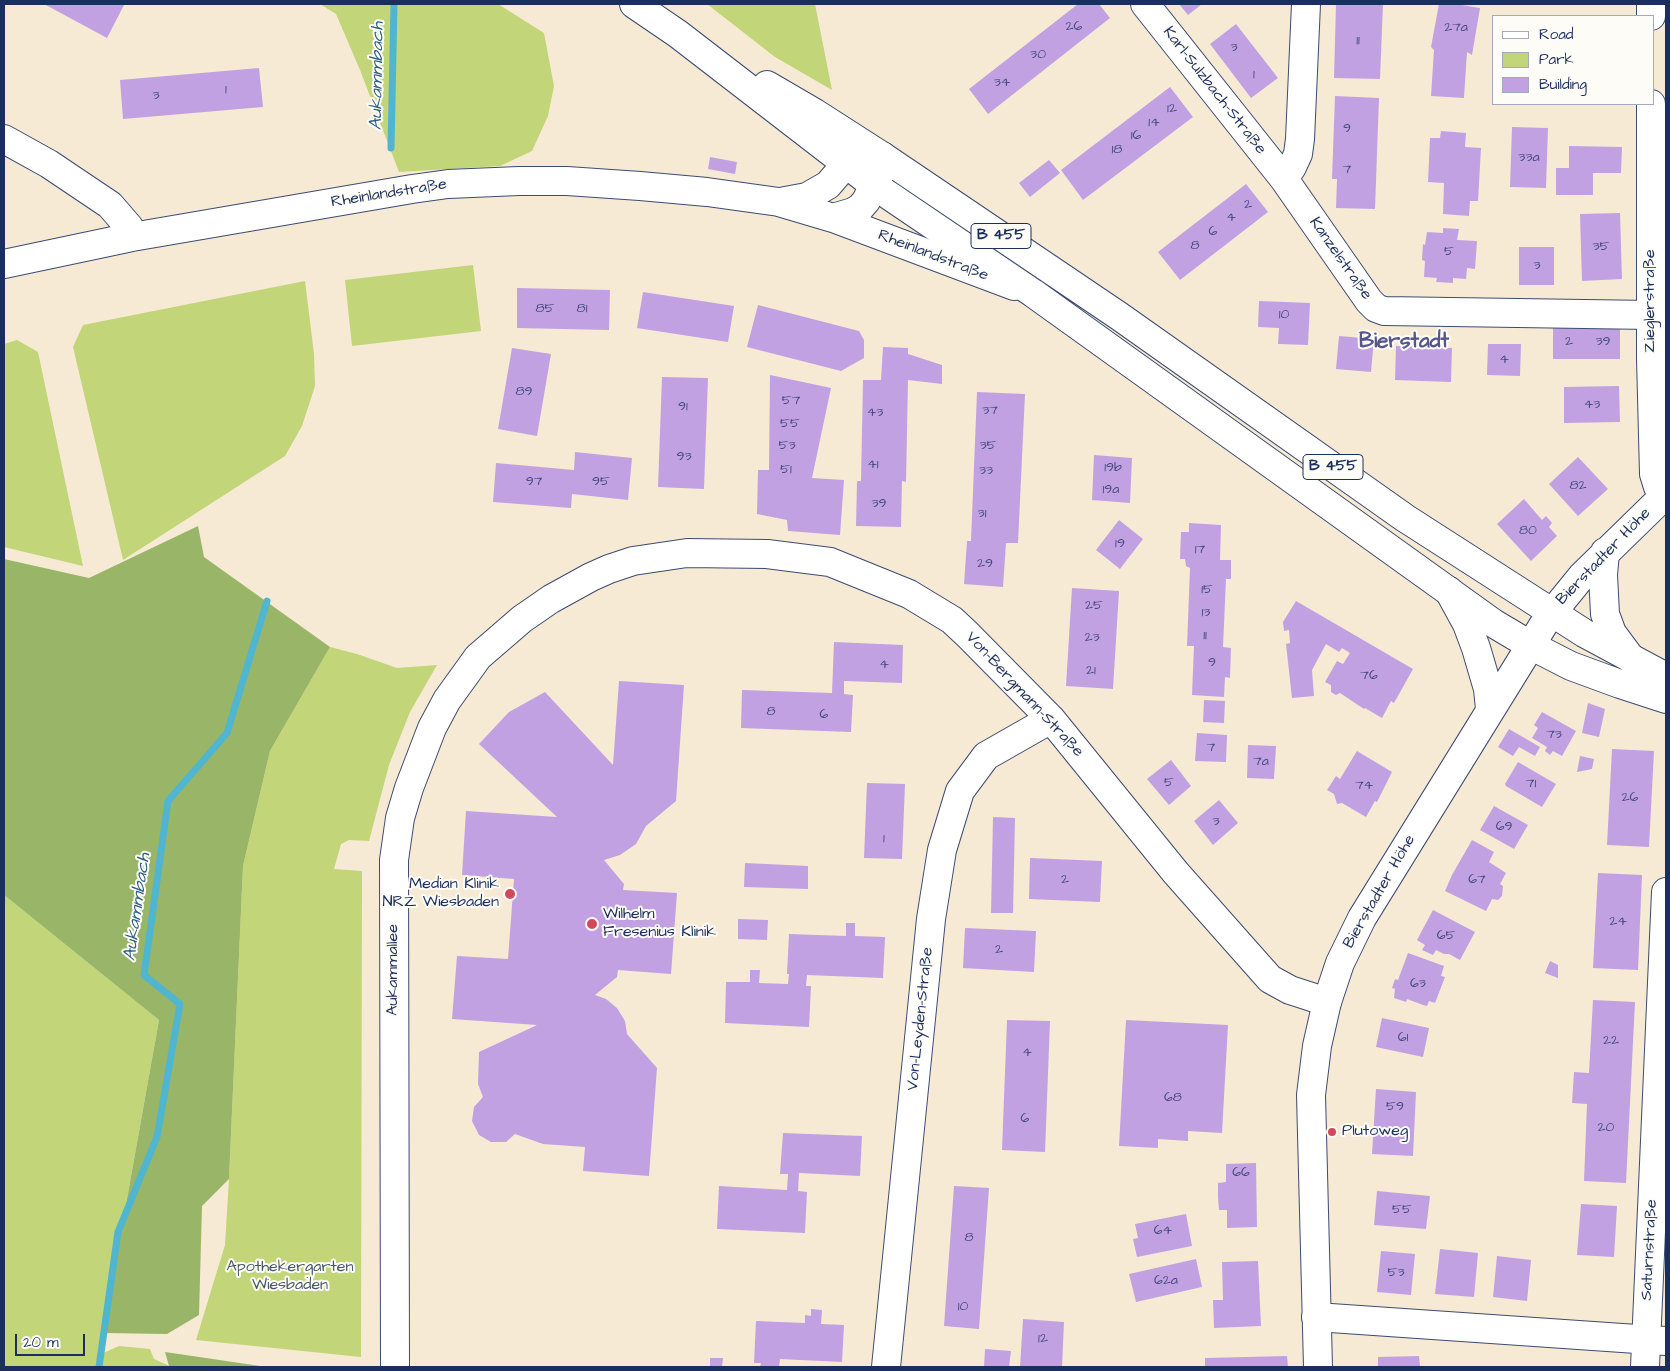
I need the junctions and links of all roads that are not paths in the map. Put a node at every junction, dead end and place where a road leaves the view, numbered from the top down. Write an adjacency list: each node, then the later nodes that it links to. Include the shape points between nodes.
1 (634, 4): 4 (street, B 455)
2 (1145, 4): 9 (street, Karl-Sulzbach-Straße)
3 (1306, 4): 9 (street, via 1300,139 1295,160)
4 (678, 34): 7 (street, B 455, via 815,112); 8 (street, B 455)
5 (1651, 105): 16 (street, Zieglerstraße)
6 (4, 139): 13 (street, via 49,164 110,205 128,227)
7 (882, 156): 8 (street, via 863,156); 10 (street); 21 (street, B 455, via 1119,316 1405,518)
8 (846, 164): 10 (street, B 455); 11 (street, Rheinlandstraße, via 828,185 817,192)
9 (1284, 179): 16 (street, Kanzelstraße, via 1369,301 1384,311)
10 (874, 186): 12 (street, via 860,208); 15 (street, B 455)
11 (779, 202): 12 (street, Rheinlandstraße); 13 (street, Rheinlandstraße, via 706,192 567,181 448,184)
12 (833, 218): 15 (street, Rheinlandstraße)
13 (132, 238): 14 (street, Rheinlandstraße)
14 (4, 264)
15 (1033, 293): 20 (street, B 455)
16 (1651, 315): 17 (street, Zieglerstraße, via 1654,474)
17 (1665, 495): 18 (street, Bierstadter Höhe)
18 (1605, 552): 21 (street, Bierstadter Höhe); 23 (street, via 1605,614 1612,633)
19 (633, 561): 27 (street, Von-Bergmann-Straße, via 687,553 743,552 830,562 910,594 952,620); 33 (street, Aukammallee, via 590,577 551,598 478,657 436,721 400,818 394,860)
20 (1449, 591): 22 (street, B 455); 26 (street, via 1476,648 1488,689)
21 (1552, 612): 22 (street, Bierstadter Höhe); 23 (street, B 455)
22 (1530, 645): 25 (street, B 455, via 1571,666); 26 (street, Bierstadter Höhe)
23 (1632, 660): 24 (street, B 455)
24 (1666, 677)
25 (1666, 699)
26 (1490, 709): 30 (street, Bierstadter Höhe, via 1362,918 1340,963)
27 (1050, 719): 30 (street, Von-Bergmann-Straße, via 1257,966 1280,986); 34 (street, Von-Leyden-Straße, via 986,756 960,791 942,850 932,918)
28 (1666, 892): 29 (street, Saturnstraße)
29 (1665, 934): 32 (street, Saturnstraße)
30 (1327, 1002): 31 (street, Bierstadter Höhe, via 1311,1095)
31 (1316, 1317): 32 (street); 35 (street, Bierstadter Höhe)
32 (1656, 1340): 36 (street, Saturnstraße)
33 (396, 1367)
34 (886, 1367)
35 (1318, 1367)
36 (1645, 1367)

